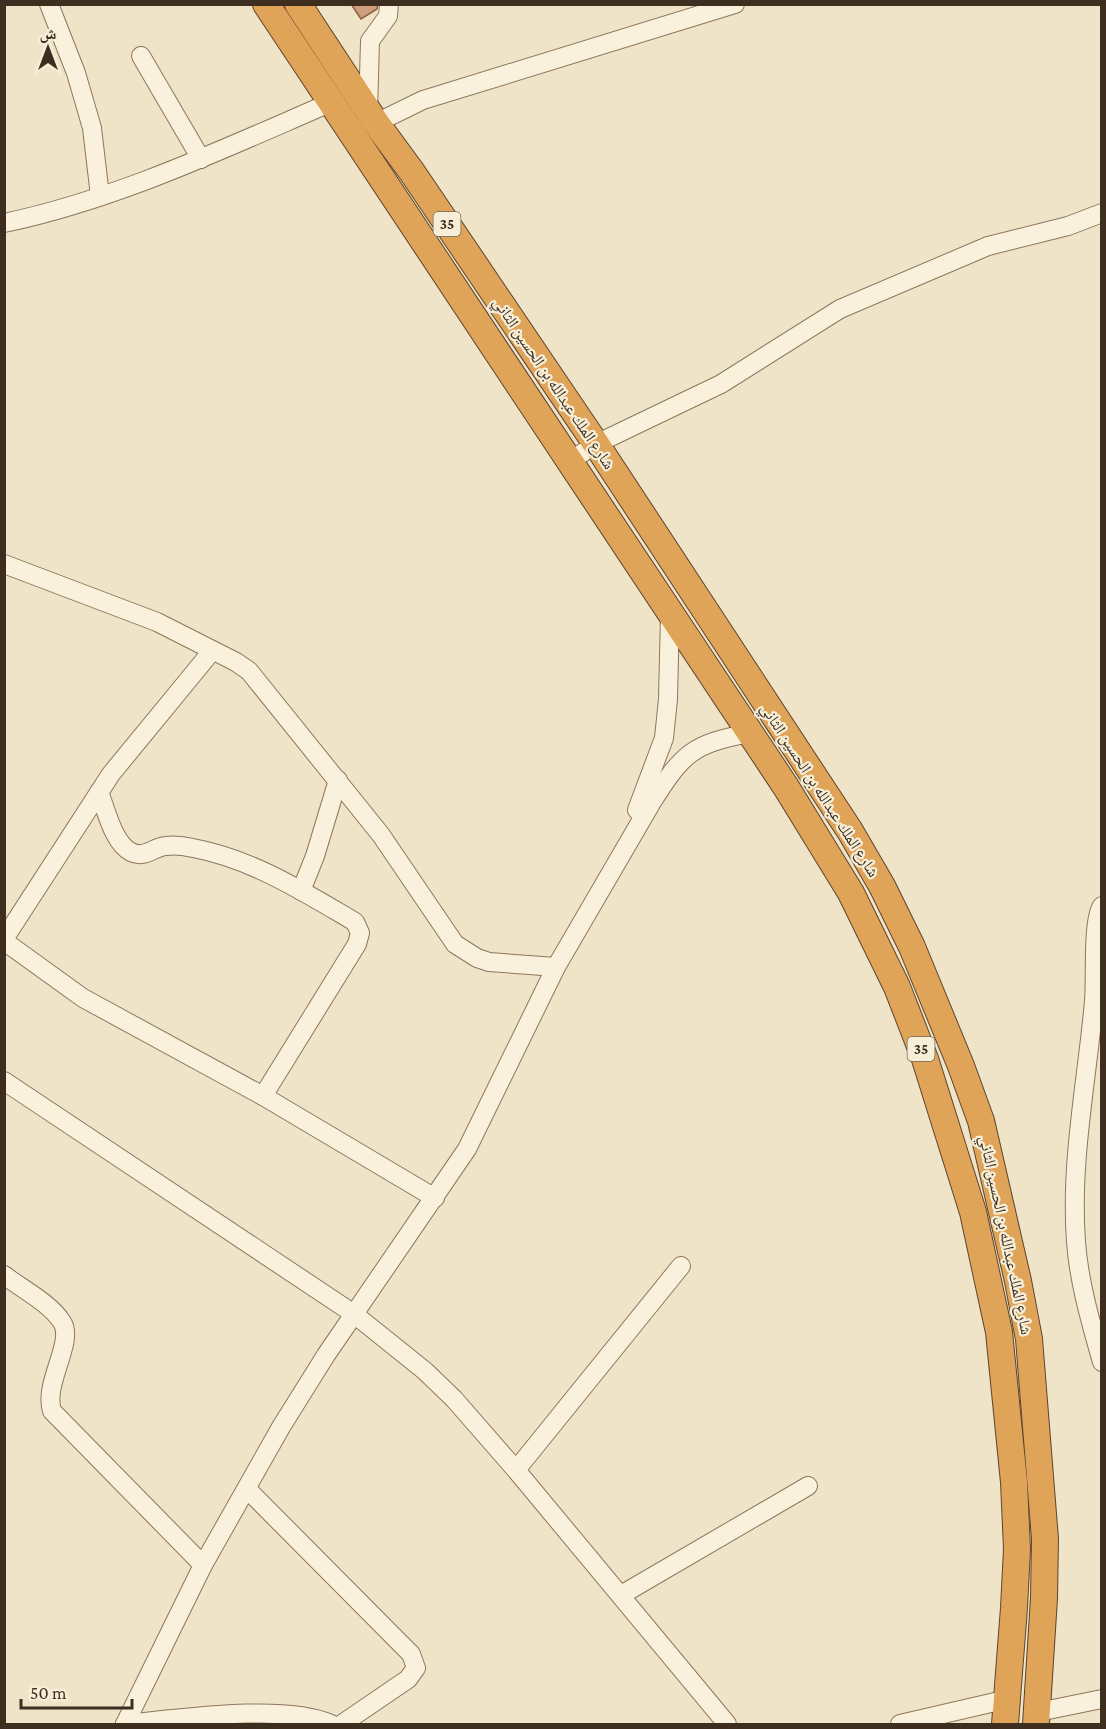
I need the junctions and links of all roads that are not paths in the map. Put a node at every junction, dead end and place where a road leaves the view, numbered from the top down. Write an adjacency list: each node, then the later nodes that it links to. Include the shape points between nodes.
1 (49, 4): 10 (street, via 92,128)
2 (266, 4): 7 (highway, شارع الملك عبدالله بن الحسين الثاني / 35)
3 (298, 4): 8 (highway, شارع الملك عبدالله بن الحسين الثاني / 35)
4 (389, 4): 8 (street, via 388,16 370,41)
5 (735, 4): 8 (street)
6 (141, 56): 9 (street)
7 (332, 102): 9 (street); 14 (highway, شارع الملك عبدالله بن الحسين الثاني / 35)
8 (372, 118): 13 (highway, شارع الملك عبدالله بن الحسين الثاني / 35)
9 (201, 159): 10 (street)
10 (100, 196): 12 (street)
11 (1101, 213): 13 (street, via 1068,226 988,246 840,309 721,384)
12 (4, 223)
13 (596, 444): 14 (street); 40 (highway, شارع الملك عبدالله بن الحسين الثاني / 35, via 877,877 934,998 981,1121 1029,1338 1036,1407 1045,1539)
14 (570, 460): 16 (highway, شارع الملك عبدالله بن الحسين الثاني / 35)
15 (4, 564): 17 (street, via 133,612)
16 (670, 614): 18 (highway, شارع الملك عبدالله بن الحسين الثاني / 35); 21 (street, via 664,738)
17 (212, 651): 19 (street, via 236,662 258,679); 20 (street)
18 (750, 733): 21 (street, via 713,740 683,758); 38 (highway, شارع الملك عبدالله بن الحسين الثاني / 35, via 820,841 876,939 925,1059 973,1212 999,1332 1014,1482 1017,1549)
19 (338, 780): 22 (street); 25 (street, via 401,862 455,944 489,962)
20 (99, 792): 22 (street, via 118,837 130,851 142,855 163,846 195,848 262,871); 24 (street)
21 (617, 859): 25 (street)
22 (301, 891): 27 (street, via 355,922 359,939)
23 (1101, 906): 32 (street, via 1078,1136 1075,1227 1081,1278)
24 (4, 940): 27 (street, via 83,998)
25 (556, 967): 28 (street, via 486,1115)
26 (4, 1081): 31 (street)
27 (263, 1096): 28 (street)
28 (435, 1198): 31 (street)
29 (681, 1266): 33 (street)
30 (4, 1275): 36 (street, via 62,1320 65,1328 49,1393 52,1411)
31 (354, 1314): 33 (street, via 442,1387); 35 (street, via 281,1427)
32 (1101, 1362)
33 (516, 1470): 37 (street)
34 (808, 1486): 37 (street)
35 (247, 1489): 36 (street); 43 (street, via 415,1661 416,1668 408,1679)
36 (203, 1565): 41 (street)
37 (621, 1595): 44 (street)
38 (1008, 1699): 45 (street); 46 (highway, شارع الملك عبدالله بن الحسين الثاني / 35)
39 (1101, 1699): 40 (street)
40 (1037, 1718)
41 (125, 1725): 42 (street, via 273,1714 306,1716)
42 (331, 1725)
43 (342, 1725)
44 (727, 1725)
45 (900, 1725)
46 (1005, 1725)

